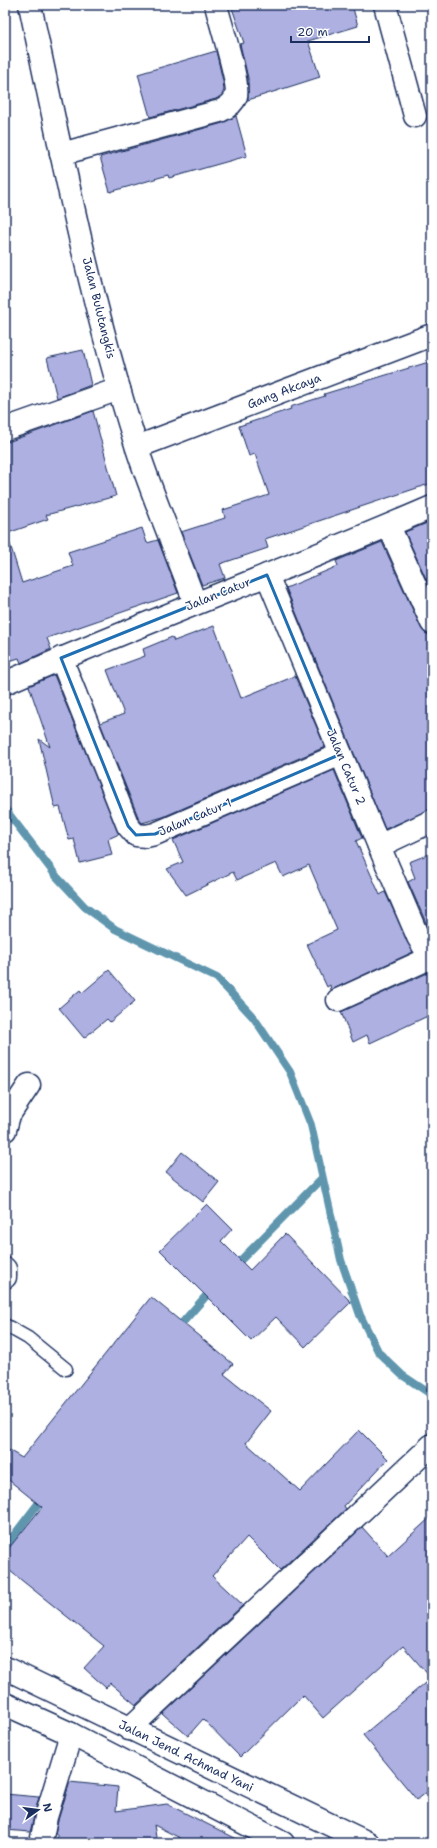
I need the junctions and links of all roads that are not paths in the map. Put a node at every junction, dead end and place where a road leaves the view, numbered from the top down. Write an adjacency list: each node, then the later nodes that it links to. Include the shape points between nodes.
1 (30, 5): 5 (street, Jalan Bulutangkis)
2 (216, 5): 5 (street, via 236,82 236,96 230,106 220,111)
3 (389, 6): 4 (street)
4 (415, 116)
5 (61, 154): 7 (street, Jalan Bulutangkis)
6 (432, 335): 9 (street, Gang Akcaya)
7 (120, 389): 8 (street); 9 (street, Jalan Bulutangkis)
8 (5, 429)
9 (137, 447): 13 (street, Jalan Bulutangkis)
10 (432, 507): 11 (street, Jalan Catur)
11 (389, 526): 12 (street, Jalan Catur); 14 (street)
12 (267, 575): 13 (street, Jalan Catur); 17 (street, Jalan Catur 2)
13 (195, 603): 15 (street, Jalan Catur)
14 (432, 623)
15 (61, 658): 16 (street, Jalan Catur); 17 (street, Jalan Catur 1, via 128,826 136,835 155,834)
16 (5, 683)
17 (340, 754): 19 (street, Jalan Catur 2)
18 (432, 821): 19 (street)
19 (379, 846): 20 (street, Jalan Catur 2, via 418,937)
20 (431, 957): 21 (street)
21 (338, 1000)
22 (29, 1085): 23 (street, via 9,1116)
23 (5, 1130)
24 (5, 1270): 25 (street)
25 (5, 1277)
26 (5, 1325): 27 (lane, via 28,1338)
27 (66, 1369)
28 (432, 1445): 31 (street)
29 (5, 1668): 31 (street, Jalan Jend. Achmad Yani)
30 (5, 1704): 32 (street)
31 (129, 1729): 35 (street, Jalan Jend. Achmad Yani)
32 (71, 1734): 33 (street, via 46,1817); 34 (street)
33 (41, 1843)
34 (283, 1843)
35 (368, 1843)

